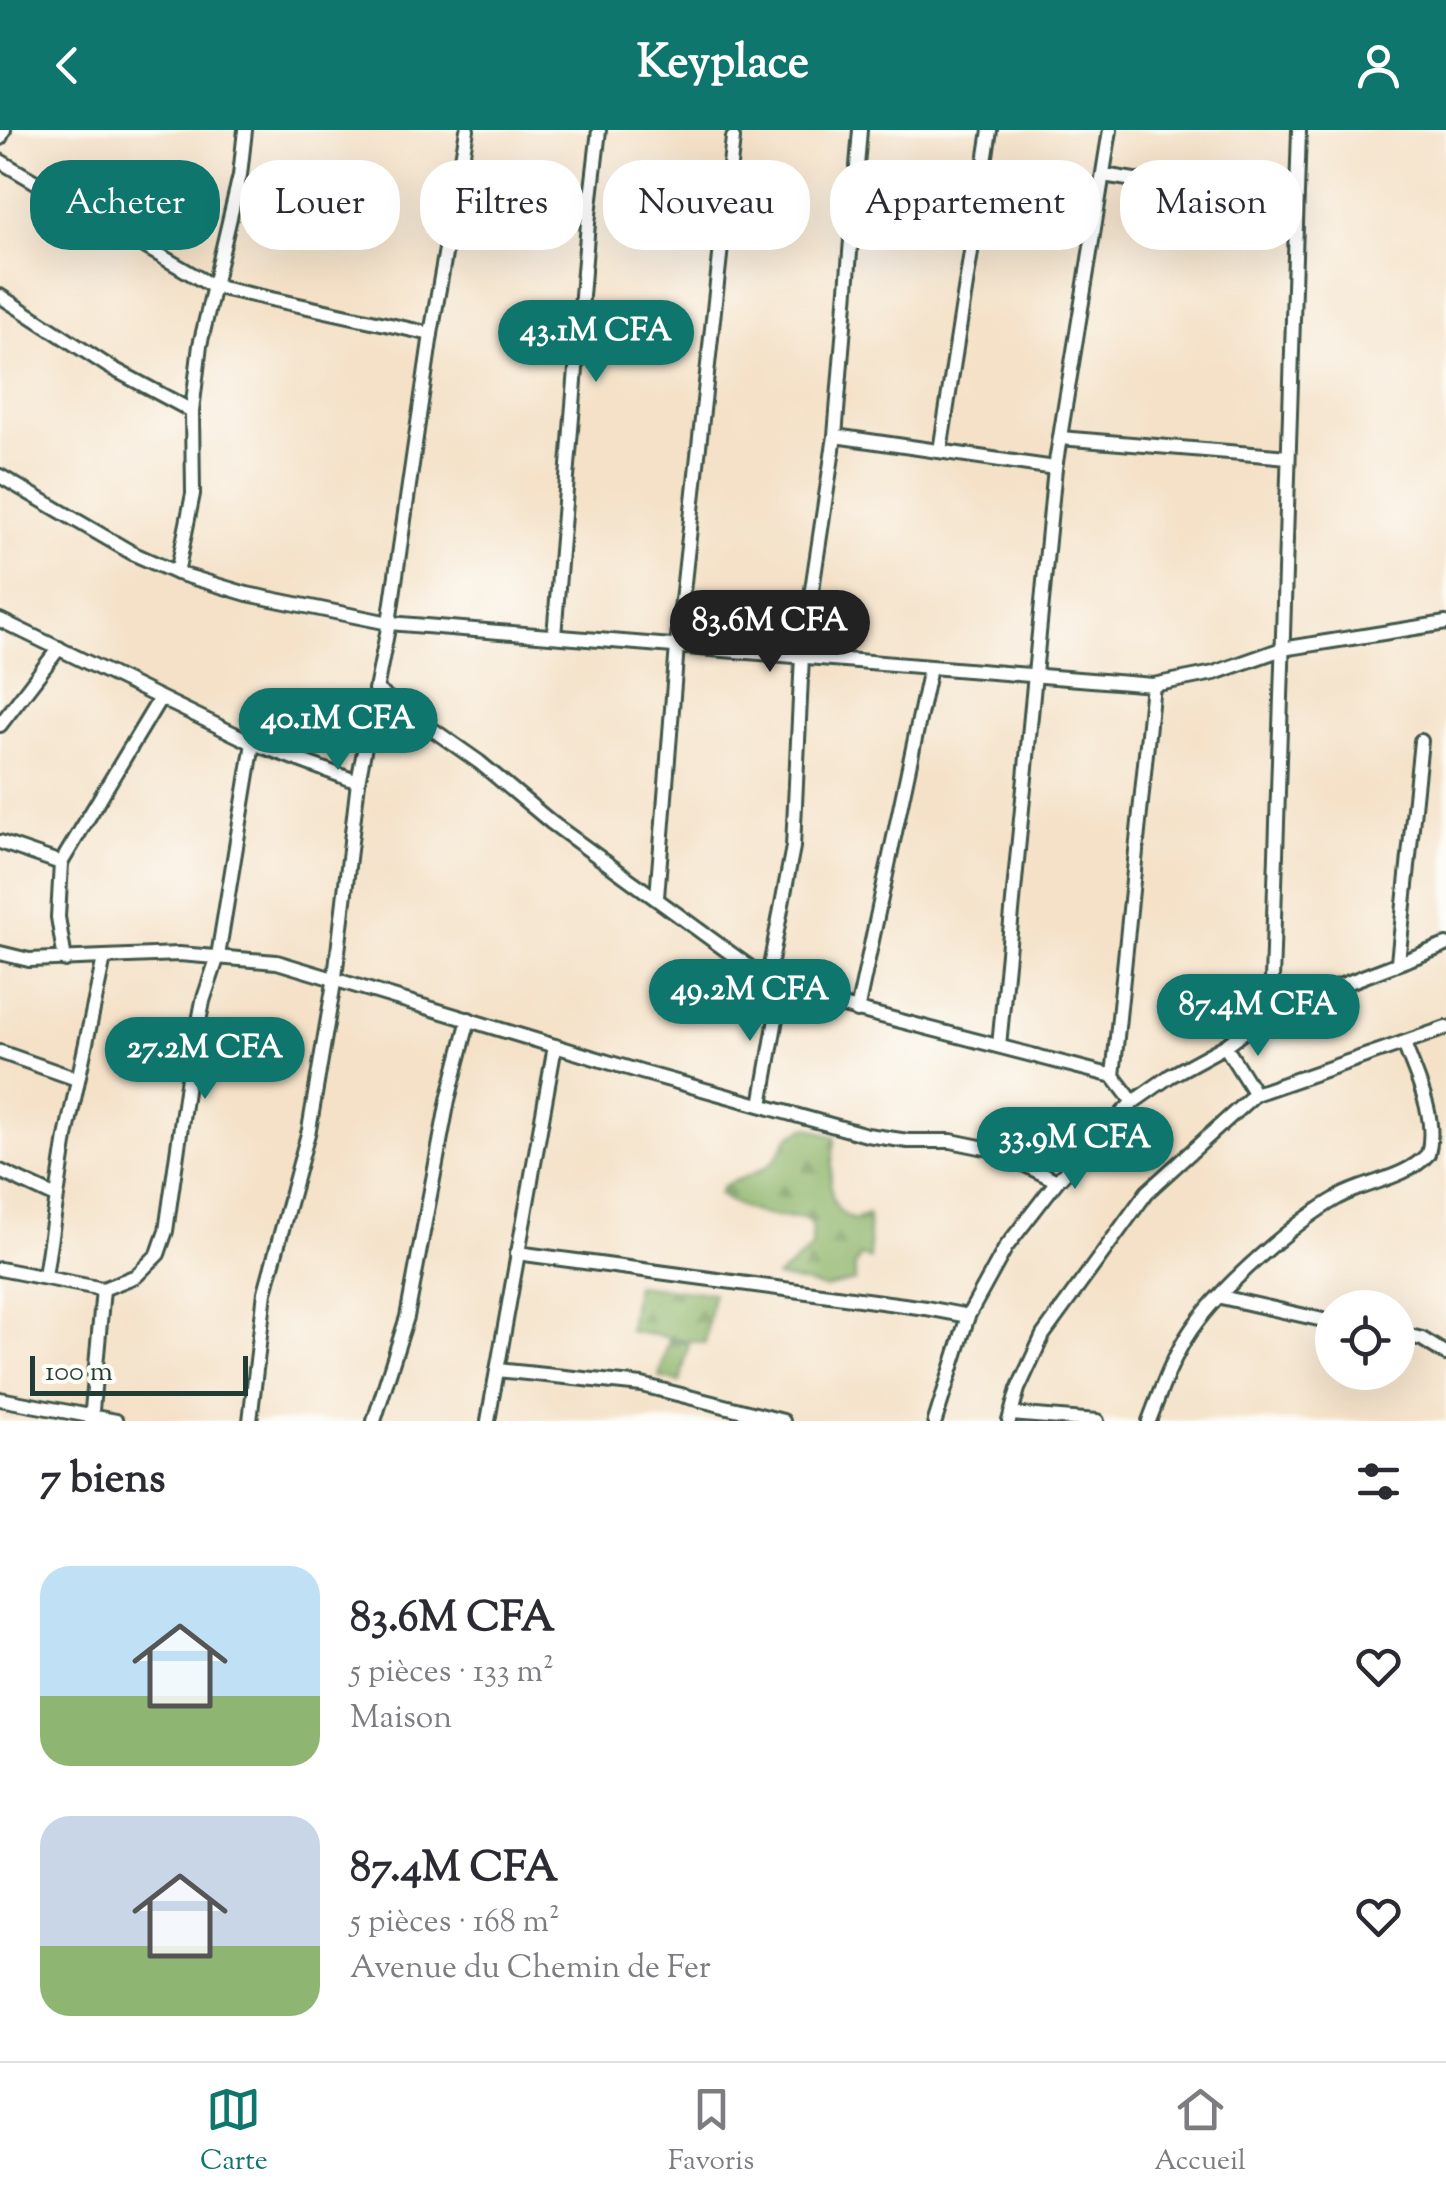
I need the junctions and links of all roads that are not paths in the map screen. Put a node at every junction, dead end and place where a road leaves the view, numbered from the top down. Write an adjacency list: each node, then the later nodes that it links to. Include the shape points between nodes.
1 (4, 130): 9 (street)
2 (245, 130): 16 (street)
3 (466, 130): 18 (street)
4 (599, 130): 30 (street)
5 (860, 130): 20 (street)
6 (990, 130): 22 (street)
7 (1110, 130): 13 (street)
8 (1299, 130): 11 (street)
9 (0, 138)
10 (733, 138): 31 (street)
11 (1298, 160)
12 (0, 161): 16 (street)
13 (1104, 175): 14 (street); 21 (street)
14 (1120, 178)
15 (1295, 250): 23 (street)
16 (212, 286): 18 (street); 19 (street)
17 (0, 296): 19 (street)
18 (431, 334): 28 (street)
19 (192, 411): 26 (street, via 193,494)
20 (835, 436): 22 (street); 34 (street)
21 (1060, 438): 23 (street); 24 (street)
22 (940, 451): 24 (street)
23 (1288, 457): 33 (street)
24 (1055, 468): 36 (street)
25 (0, 476): 26 (street)
26 (177, 573): 28 (street)
27 (0, 620): 32 (street)
28 (389, 623): 30 (street); 38 (street)
29 (1446, 623): 33 (street)
30 (554, 636): 31 (street)
31 (677, 646): 34 (street); 46 (street)
32 (59, 648): 39 (street); 40 (street)
33 (1282, 649): 37 (street, via 1214,674); 57 (street)
34 (802, 656): 35 (street); 54 (street, via 794,846)
35 (930, 668): 36 (street); 56 (street)
36 (1033, 675): 37 (street); 62 (street)
37 (1153, 685): 65 (street)
38 (375, 689): 43 (street); 46 (street)
39 (159, 700): 42 (street); 45 (street)
40 (0, 725)
41 (1422, 741): 52 (street)
42 (253, 744): 43 (street); 49 (street)
43 (358, 782): 53 (street)
44 (0, 842): 45 (street)
45 (60, 863): 51 (street)
46 (657, 897): 54 (street)
47 (1446, 945): 52 (street)
48 (0, 953): 51 (street)
49 (218, 956): 50 (street); 53 (street); 78 (street, via 203,1001 158,1254 136,1276)
50 (104, 958): 51 (street); 66 (street)
51 (65, 960)
52 (1398, 962): 57 (street)
53 (335, 977): 58 (street); 89 (street, via 310,1130 266,1292)
54 (767, 982): 55 (street)
55 (781, 990): 56 (street); 69 (street)
56 (857, 1012): 62 (street)
57 (1271, 1012): 63 (street)
58 (469, 1019): 61 (street); 90 (street, via 407,1317)
59 (1446, 1028): 60 (street)
60 (1404, 1043): 67 (street); 71 (street, via 1426,1105)
61 (555, 1046): 69 (street); 75 (street)
62 (999, 1046): 65 (street)
63 (1225, 1046): 67 (street); 68 (street)
64 (0, 1052): 66 (street)
65 (1113, 1076): 68 (street)
66 (77, 1079): 74 (street)
67 (1255, 1094): 86 (street, via 1146,1192 1044,1335)
68 (1134, 1102): 73 (street)
69 (761, 1105): 73 (street, via 867,1135 995,1150)
70 (1446, 1148): 71 (street)
71 (1428, 1154): 79 (street, via 1311,1213)
72 (0, 1171): 74 (street)
73 (1056, 1181): 80 (street, via 1006,1247)
74 (56, 1196): 77 (street)
75 (517, 1253): 80 (street); 84 (street)
76 (0, 1269): 77 (street)
77 (45, 1276): 78 (street)
78 (103, 1289): 87 (street)
79 (1221, 1297): 81 (street); 95 (street, via 1172,1362)
80 (968, 1316): 93 (street)
81 (1315, 1318)
82 (1415, 1337): 83 (street)
83 (1446, 1354)
84 (497, 1370): 91 (street); 92 (street, via 642,1385)
85 (0, 1399): 87 (street)
86 (1010, 1417): 94 (street)
87 (91, 1419): 88 (street)
88 (116, 1421)
89 (250, 1421)
90 (374, 1421)
91 (488, 1421)
92 (783, 1421)
93 (935, 1421)
94 (1096, 1421)
95 (1150, 1421)

